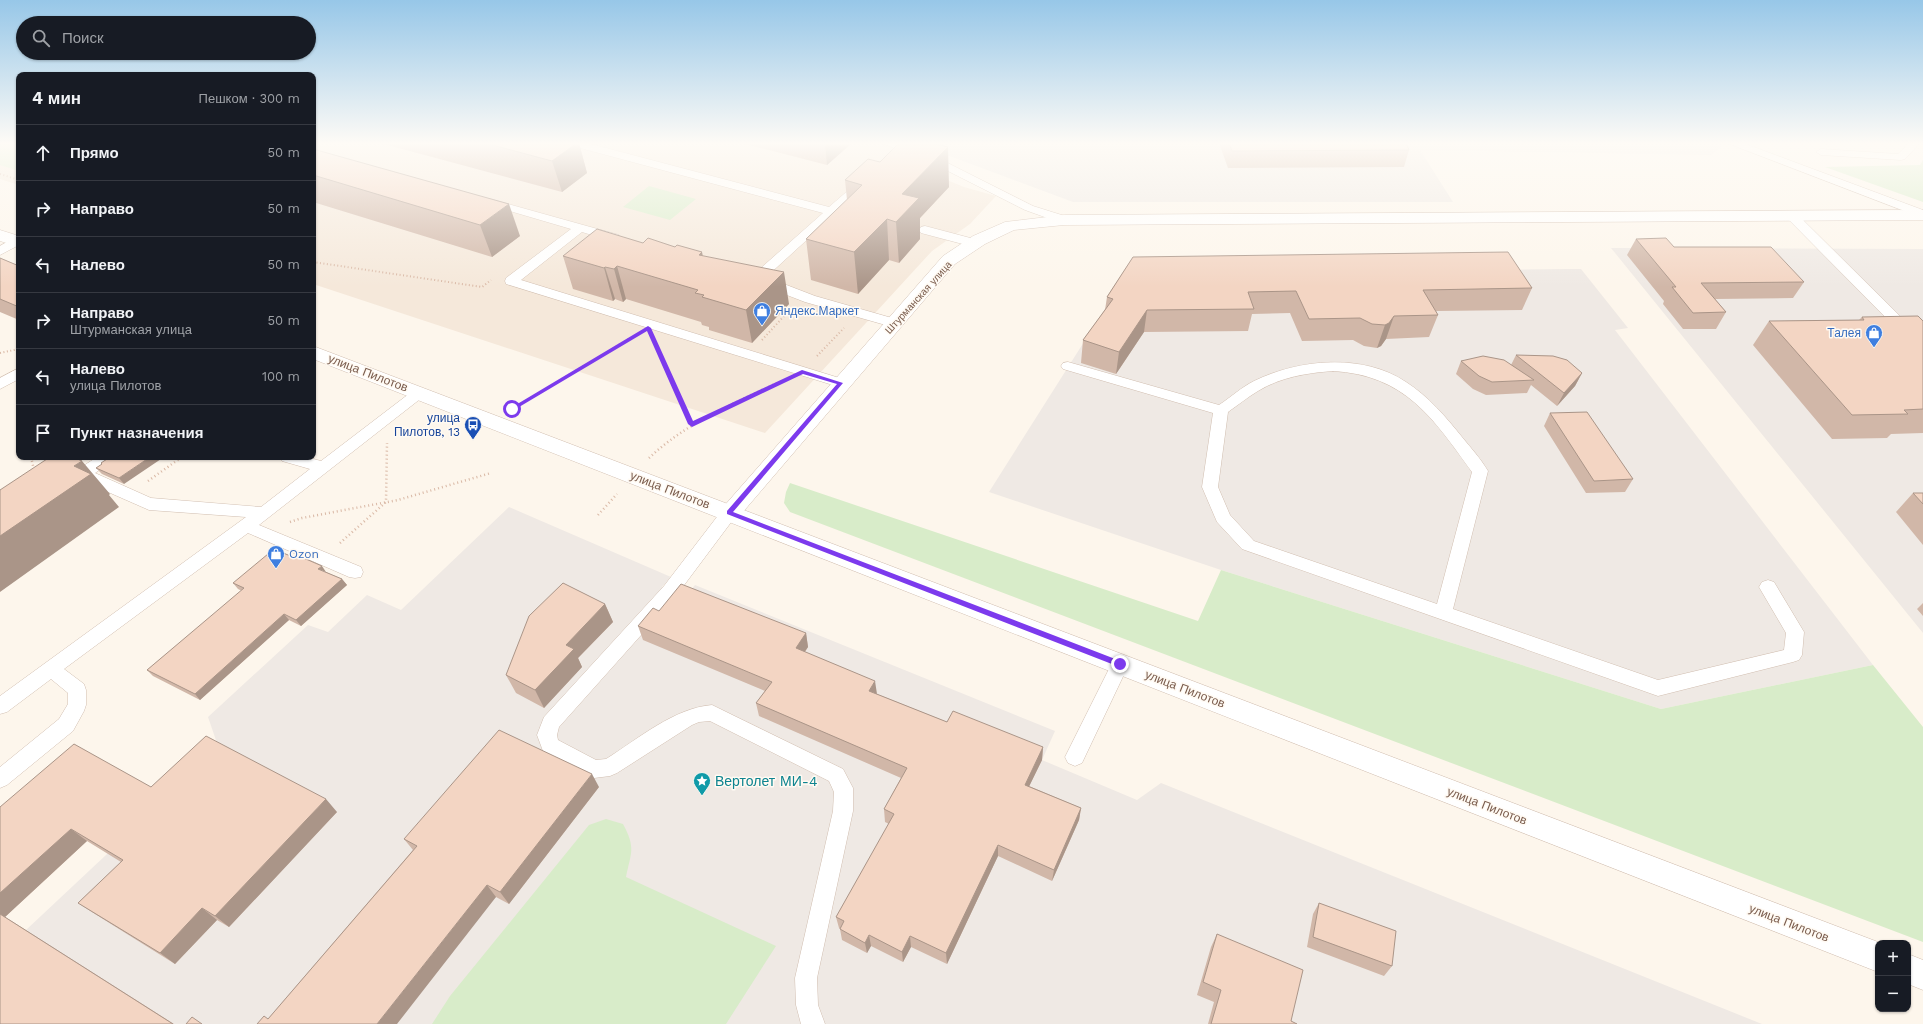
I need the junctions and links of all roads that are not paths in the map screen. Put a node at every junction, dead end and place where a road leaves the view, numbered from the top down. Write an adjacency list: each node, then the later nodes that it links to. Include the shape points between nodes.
1 (754, 191): 6 (lane)
2 (854, 191): 6 (lane)
3 (995, 191): 9 (lane, via 1029,208)
4 (1861, 191): 7 (lane)
5 (476, 198): 10 (lane)
6 (831, 211): 19 (lane)
7 (1923, 214): 8 (street, Штурманская улица)
8 (1792, 216): 9 (street, Штурманская улица); 21 (lane)
9 (1064, 220): 16 (street, Штурманская улица, via 1011,225)
10 (580, 228): 13 (lane); 25 (lane, via 510,281)
11 (925, 230): 16 (lane)
12 (0, 235): 14 (street)
13 (624, 240)
14 (16, 241)
15 (16, 243): 17 (lane)
16 (974, 243): 20 (street, Штурманская улица, via 949,260)
17 (0, 251)
18 (742, 274): 19 (lane)
19 (757, 278): 20 (lane, via 810,299)
20 (894, 323): 25 (street, Штурманская улица)
21 (1923, 347)
22 (316, 353): 27 (street, улица Пилотов)
23 (1068, 366): 28 (lane)
24 (16, 375): 26 (lane)
25 (841, 383): 35 (street, Штурманская улица)
26 (0, 384)
27 (419, 393): 31 (lane); 35 (street, улица Пилотов)
28 (1221, 410): 39 (lane, via 1210,487 1223,518 1248,545); 39 (lane, via 1263,382 1302,370 1342,366 1379,374 1400,385 1423,404 1455,437 1480,471)
29 (104, 460): 32 (lane)
30 (298, 460): 31 (lane)
31 (322, 467): 34 (lane)
32 (83, 474): 33 (lane); 34 (lane, via 149,504)
33 (64, 487)
34 (264, 512): 36 (lane)
35 (729, 512): 40 (street, улица Пилотов); 48 (lane, via 670,591 550,723 547,736 550,745 594,769 610,767 685,719 698,714 712,713 836,775 842,781 843,811 806,978 807,1005)
36 (246, 526): 37 (lane); 41 (lane)
37 (354, 572)
38 (1768, 587): 39 (lane, via 1795,632 1793,655 1658,688)
39 (1443, 613)
40 (1120, 664): 43 (lane); 45 (street, улица Пилотов)
41 (51, 669): 42 (lane); 44 (lane, via 77,690 77,705 66,725)
42 (0, 706)
43 (1075, 757)
44 (0, 779)
45 (1875, 957)
46 (1911, 970): 47 (street)
47 (1923, 975)
48 (812, 1024)

